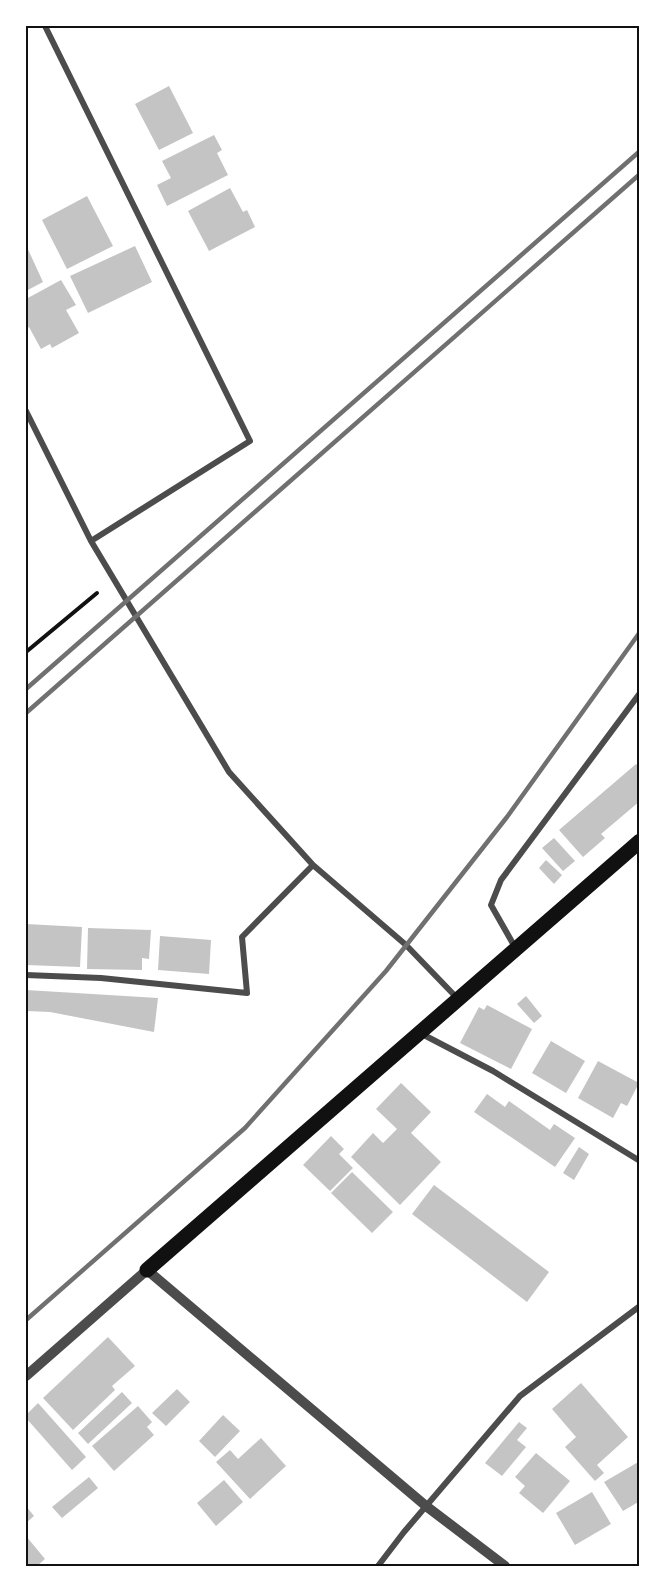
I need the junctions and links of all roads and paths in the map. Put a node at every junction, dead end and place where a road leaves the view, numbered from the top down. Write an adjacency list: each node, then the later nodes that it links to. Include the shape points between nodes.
1 (45, 26): 3 (street, via 250,441)
2 (26, 411): 3 (street)
3 (91, 541): 4 (street)
4 (114, 579): 5 (path); 8 (street, via 229,772)
5 (26, 652)
6 (639, 693): 9 (street, via 501,880 490,905)
7 (639, 841): 9 (main road)
8 (313, 865): 10 (street, via 242,937 248,993 101,978); 11 (street, via 406,945)
9 (516, 949): 11 (main road)
10 (26, 975)
11 (458, 999): 12 (main road)
12 (419, 1033): 13 (street, via 494,1071); 14 (main road)
13 (639, 1161)
14 (147, 1270): 16 (street); 17 (street)
15 (639, 1306): 17 (street, via 520,1396)
16 (26, 1376)
17 (426, 1506): 18 (street); 19 (street)
18 (378, 1566)
19 (505, 1566)

